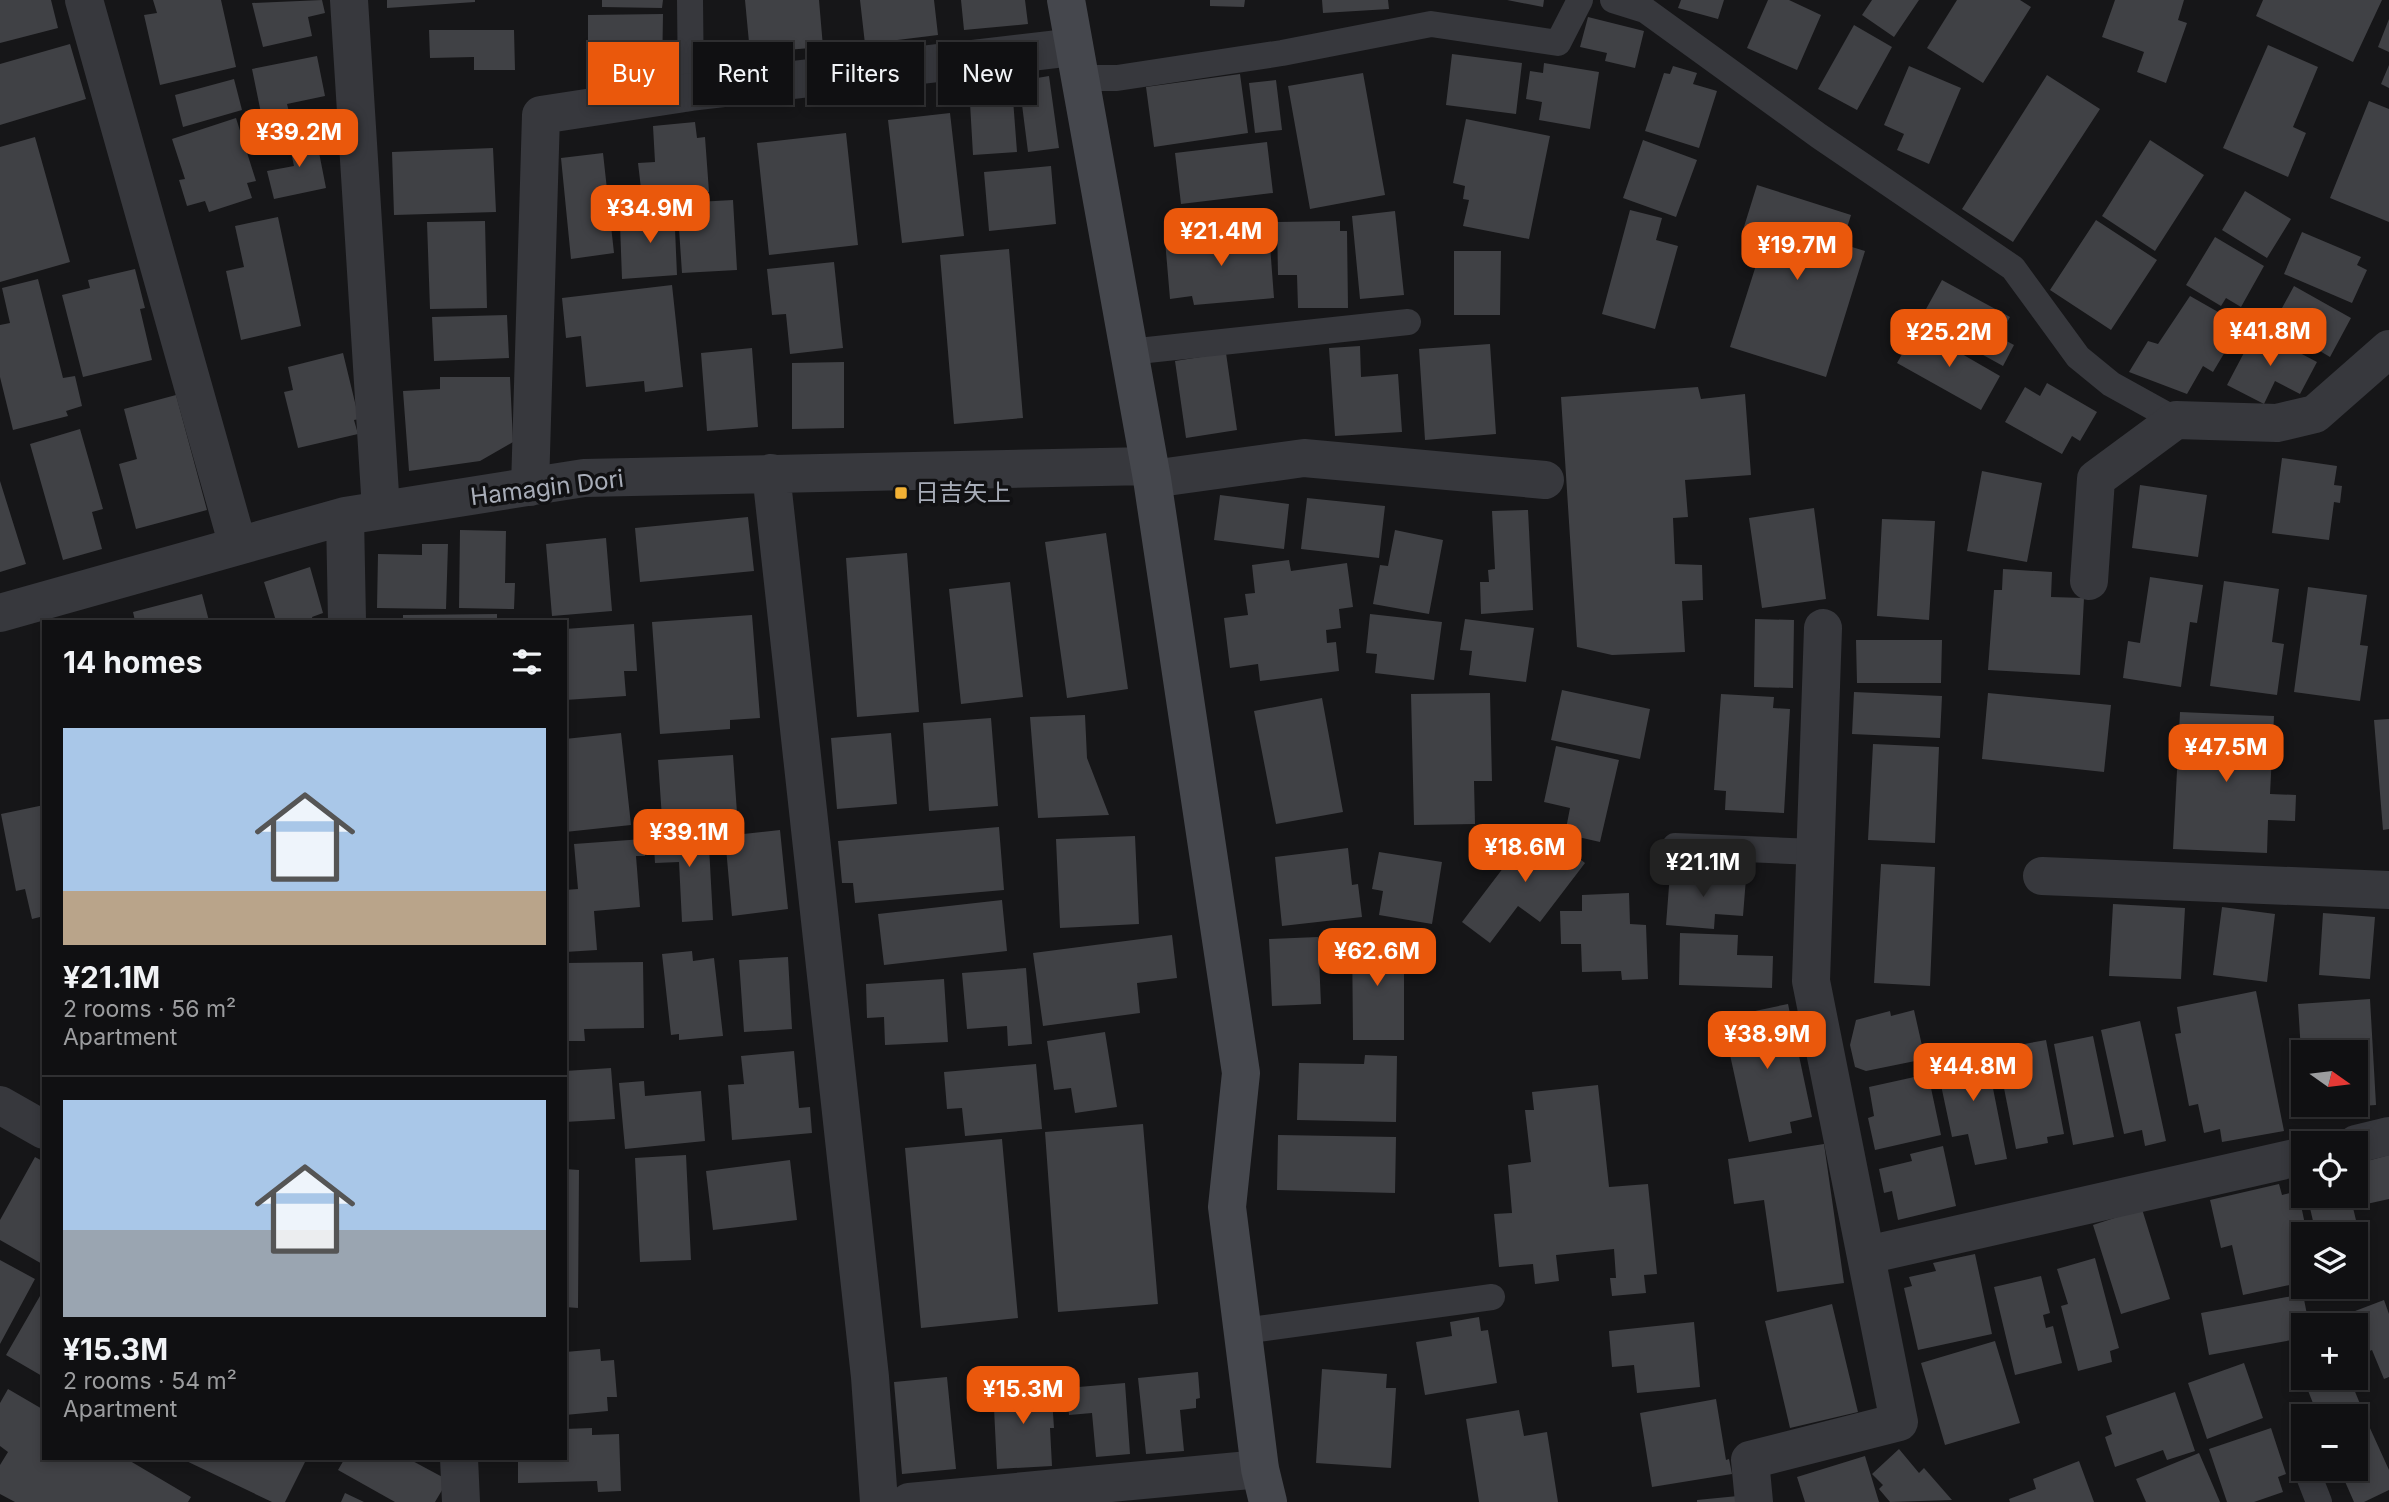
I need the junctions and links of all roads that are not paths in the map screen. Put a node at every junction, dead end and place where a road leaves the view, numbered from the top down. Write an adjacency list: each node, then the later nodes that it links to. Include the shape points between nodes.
1 (83, 0): 18 (street)
2 (349, 0): 17 (street)
3 (690, 0): 8 (lane)
4 (1066, 0): 7 (street)
5 (1580, 0): 7 (lane, via 1558,43 1431,24 1116,78)
6 (1613, 0): 12 (lane, via 1645,9 1819,136 2013,268 2078,357 2111,384)
7 (1076, 63): 8 (street); 11 (street)
8 (691, 92): 16 (street, via 541,115)
9 (1408, 322): 11 (lane)
10 (2389, 349): 12 (street, via 2315,414 2277,423)
11 (1129, 352): 13 (street)
12 (2176, 420): 19 (street, via 2096,479)
13 (1151, 472): 14 (street, Hamagin Dori); 15 (street, Hamagin Dori, via 1304,458); 34 (street, via 1241,1073 1227,1207)
14 (771, 473): 16 (street, Hamagin Dori, via 584,478); 38 (street, via 868,1363)
15 (1545, 480)
16 (530, 487): 17 (street, Hamagin Dori)
17 (363, 513): 18 (street, Hamagin Dori); 21 (street)
18 (238, 546): 20 (street, Hamagin Dori)
19 (2089, 581)
20 (0, 613)
21 (348, 620)
22 (1822, 628): 24 (street)
23 (1675, 846): 24 (lane)
24 (1815, 852): 32 (street, via 1811,981)
25 (2042, 876): 26 (street)
26 (2389, 890)
27 (0, 1105): 28 (street)
28 (42, 1129)
29 (2389, 1136): 30 (street)
30 (2368, 1141)
31 (2291, 1159): 32 (street)
32 (1867, 1255): 40 (street, via 1899,1422 1750,1460)
33 (1492, 1297): 34 (lane)
34 (1243, 1331): 36 (street)
35 (459, 1460): 37 (street)
36 (1264, 1485): 39 (street)
37 (461, 1502)
38 (879, 1502)
39 (909, 1502)
40 (1754, 1502)

